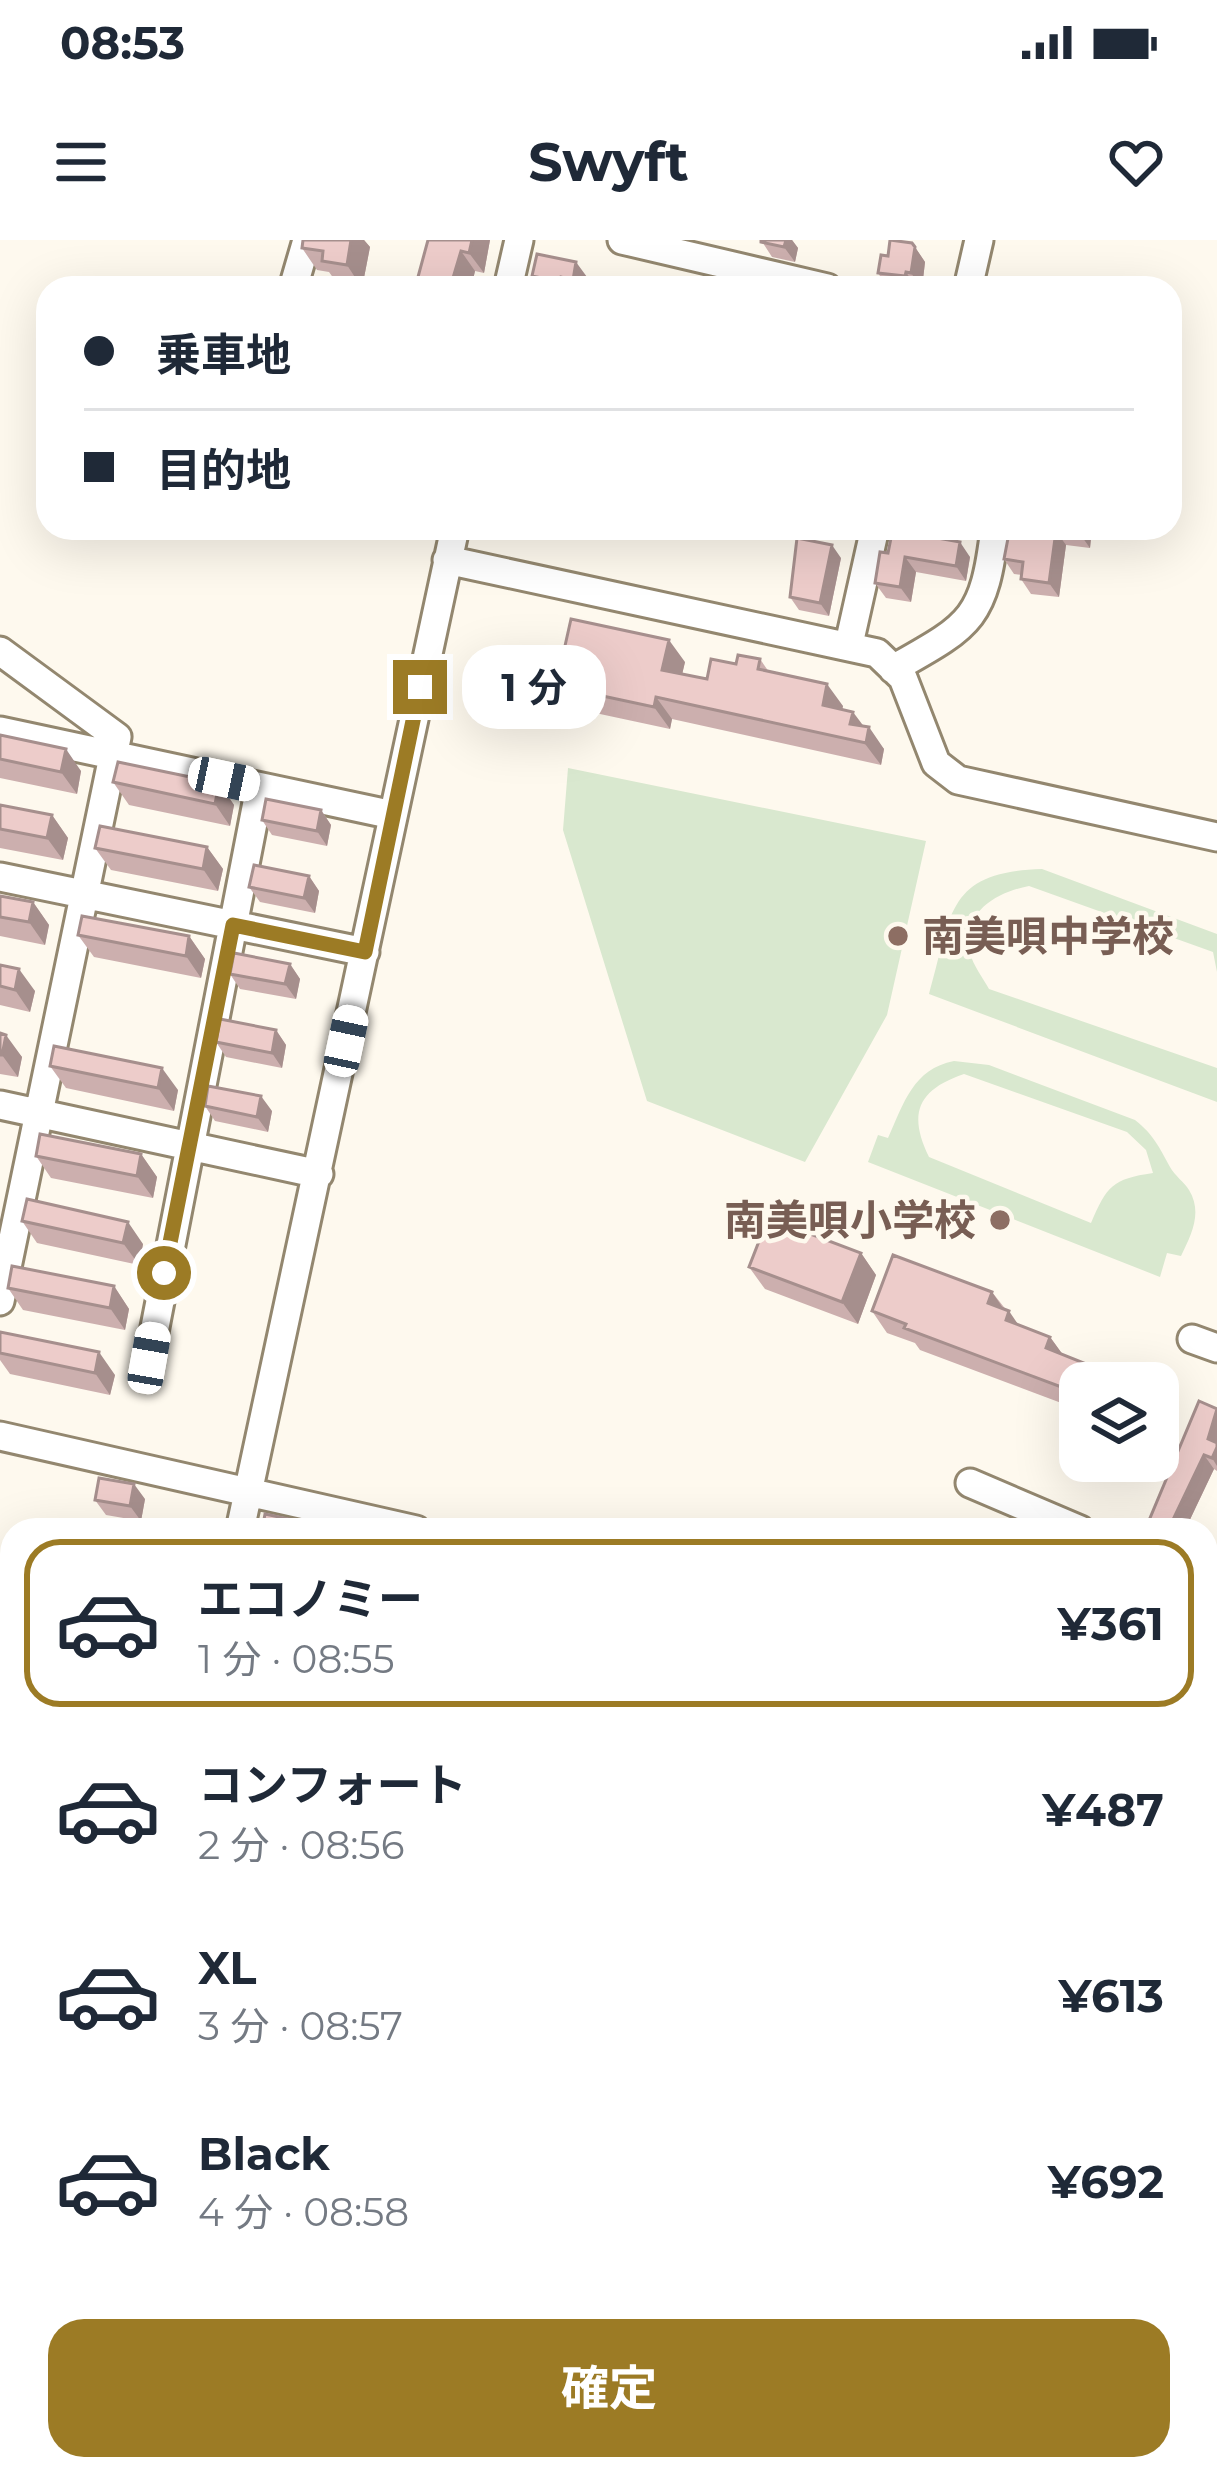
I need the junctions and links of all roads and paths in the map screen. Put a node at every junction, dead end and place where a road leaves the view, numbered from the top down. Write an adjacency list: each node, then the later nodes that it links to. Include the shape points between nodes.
1 (307, 240): 5 (street)
2 (519, 240): 6 (street)
3 (622, 240): 7 (street)
4 (979, 240): 8 (street)
5 (296, 276)
6 (511, 276)
7 (776, 276)
8 (971, 276)
9 (451, 540): 12 (street)
10 (871, 540): 13 (street)
11 (993, 540): 15 (street, via 979,608 950,637)
12 (447, 560): 13 (street); 19 (street)
13 (849, 644): 15 (street, via 878,652)
14 (0, 652): 17 (street, via 117,737)
15 (893, 669): 20 (street, via 936,763 958,780)
16 (0, 731): 17 (street)
17 (114, 756): 18 (street); 22 (street)
18 (260, 787): 19 (street); 23 (street)
19 (393, 815): 24 (street)
20 (1217, 837)
21 (0, 877): 22 (street)
22 (85, 895): 23 (street); 26 (street)
23 (233, 925): 24 (street); 27 (street)
24 (365, 952): 28 (street)
25 (0, 1106): 26 (street)
26 (40, 1114): 27 (street); 29 (street)
27 (188, 1146): 28 (street); 30 (street)
28 (319, 1174): 33 (street)
29 (0, 1301)
30 (149, 1358)
31 (0, 1436): 33 (street)
32 (970, 1483): 36 (street)
33 (247, 1494): 34 (street); 35 (street)
34 (242, 1518)
35 (360, 1518)
36 (1052, 1518)

